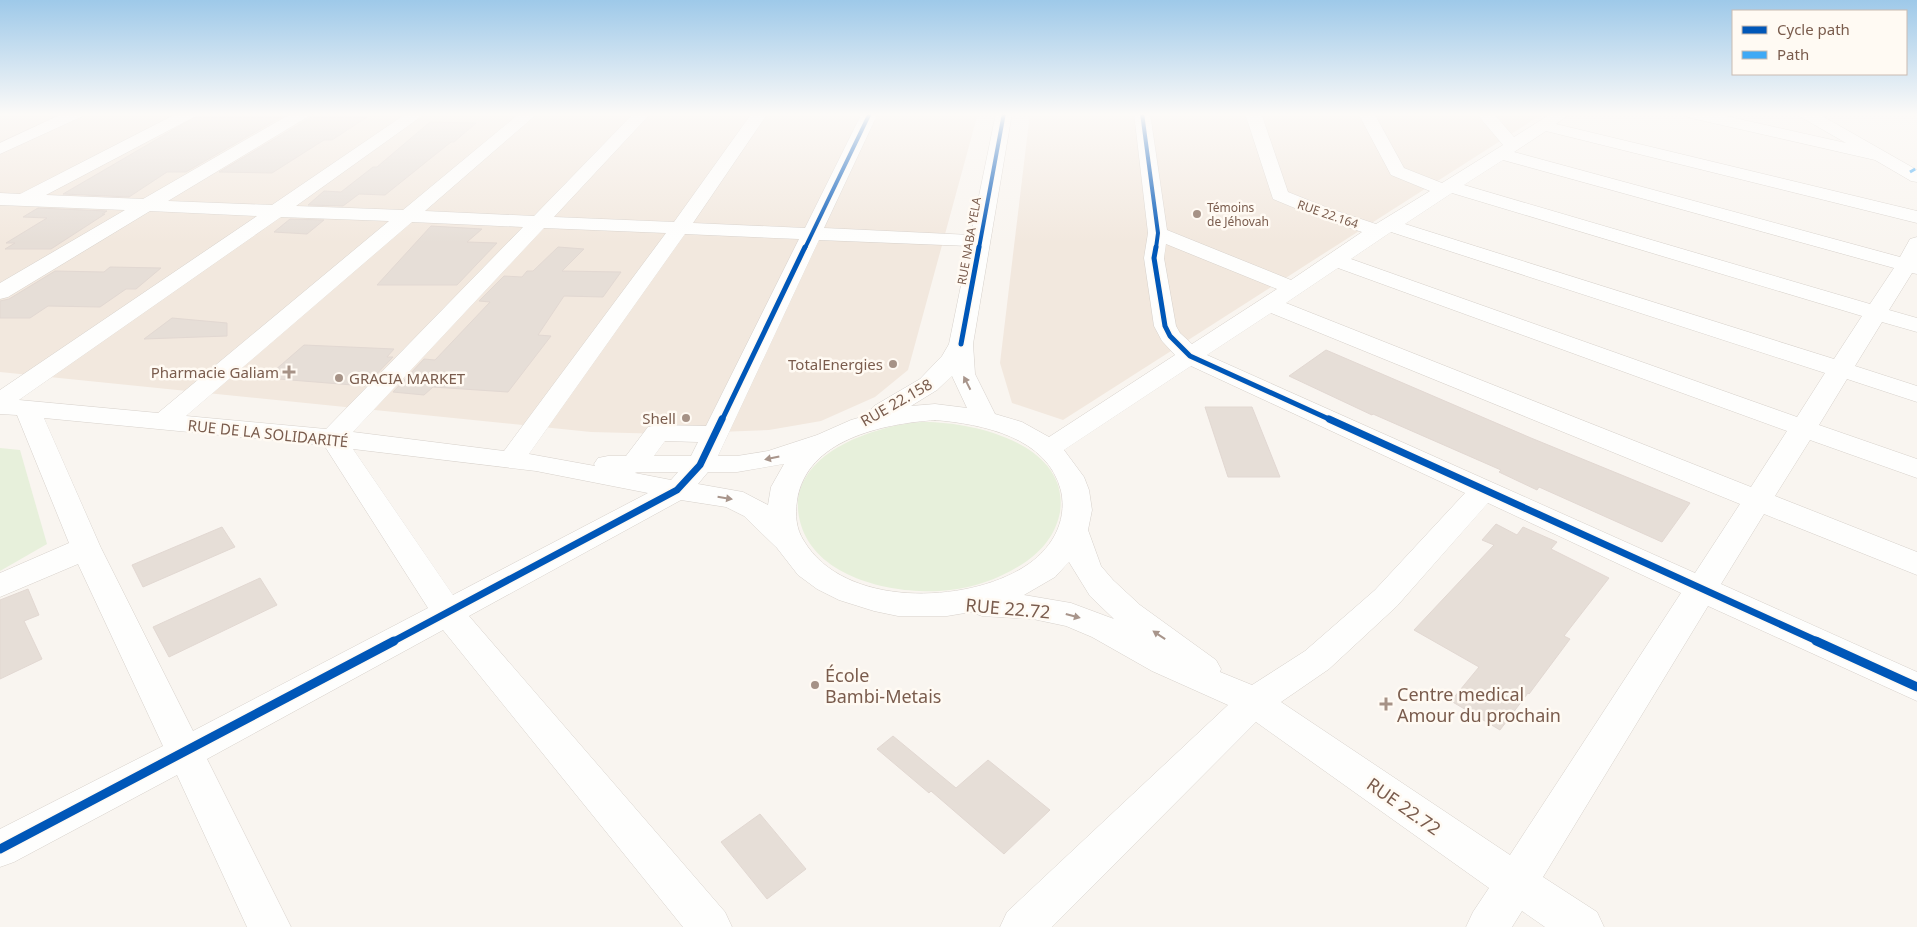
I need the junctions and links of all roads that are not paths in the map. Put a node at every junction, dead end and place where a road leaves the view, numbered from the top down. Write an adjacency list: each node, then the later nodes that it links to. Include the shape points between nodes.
1 (107, 156): 20 (street)
2 (230, 156): 21 (street)
3 (356, 156): 23 (street)
4 (478, 156): 24 (street)
5 (602, 156): 26 (street)
6 (730, 156): 28 (street)
7 (850, 156): 30 (street)
8 (996, 156): 31 (street, RUE NABA YELA)
9 (1148, 156): 29 (street)
10 (1267, 156): 27 (street, RUE 22.164, via 1280,195 1314,210)
11 (1390, 156): 18 (street, via 1404,176)
12 (1497, 156): 18 (street)
13 (1531, 156): 32 (street)
14 (1667, 156): 25 (street)
15 (1881, 156): 16 (street)
16 (1884, 157): 17 (street)
17 (1917, 177)
18 (1446, 188): 27 (street); 37 (street)
19 (0, 199): 20 (street)
20 (24, 200): 21 (street); 22 (street)
21 (147, 206): 23 (street); 35 (street)
22 (0, 212)
23 (276, 212): 24 (street); 43 (street)
24 (406, 217): 26 (street); 45 (street)
25 (1917, 217)
26 (538, 223): 28 (street); 49 (street)
27 (1383, 228): 33 (street); 41 (street, RUE 22.164)
28 (679, 229): 30 (street); 51 (street)
29 (1158, 233): 34 (street); 40 (street, via 1154,258 1165,326 1170,336)
30 (813, 234): 31 (street); 48 (street)
31 (981, 241): 39 (street, RUE NABA YELA)
32 (1913, 258): 37 (street)
33 (1336, 260): 34 (street); 46 (street)
34 (1293, 288): 36 (street)
35 (0, 292)
36 (1269, 304): 40 (street); 57 (street)
37 (1875, 312): 38 (street); 41 (street)
38 (1917, 324)
39 (961, 344): 44 (street, one-way to 39, via 963,374); 47 (street, RUE 22.158, via 951,364 936,380)
40 (1190, 356): 50 (street); 56 (street)
41 (1840, 369): 42 (street, RUE 22.164); 46 (street)
42 (1917, 394)
43 (9, 406): 45 (street, RUE DE LA SOLIDARITÉ); 60 (street)
44 (985, 419): 47 (street, via 952,413 918,413 885,417); 50 (street, via 1026,434)
45 (163, 422): 49 (street, RUE DE LA SOLIDARITÉ)
46 (1802, 428): 54 (street); 57 (street)
47 (844, 432): 53 (street, RUE DE LA SOLIDARITÉ, one-way to 53, via 772,459); 59 (street, via 811,452 787,483 781,518)
48 (715, 434): 52 (street, via 657,433); 53 (street)
49 (333, 438): 51 (street, RUE DE LA SOLIDARITÉ); 65 (street)
50 (1048, 449): 58 (street, via 1066,469 1076,492)
51 (524, 462): 52 (street, RUE DE LA SOLIDARITÉ); 55 (street, RUE DE LA SOLIDARITÉ)
52 (633, 464): 53 (street, RUE DE LA SOLIDARITÉ)
53 (700, 465): 55 (street)
54 (1917, 469)
55 (677, 490): 59 (street, RUE DE LA SOLIDARITÉ, one-way to 59, via 733,499 754,510); 65 (street)
56 (1483, 491): 63 (street); 67 (street, via 1386,598 1317,660)
57 (1757, 500): 61 (street); 63 (street)
58 (1073, 530): 64 (street, via 1058,555 1032,577 997,594); 67 (street, RUE 22.72, one-way to 58, via 1106,595 1089,571)
59 (789, 542): 64 (street, via 816,573 844,589 897,604)
60 (86, 548): 62 (street); 68 (street)
61 (1917, 564)
62 (0, 586)
63 (1701, 589): 66 (street); 70 (street)
64 (955, 603): 67 (street, RUE 22.72, one-way to 67, via 1020,606 1083,619 1164,662)
65 (448, 613): 68 (street); 72 (street)
66 (1917, 687)
67 (1239, 694): 70 (street, RUE 22.72); 73 (street)
68 (185, 753): 69 (street); 71 (street)
69 (0, 849)
70 (1516, 884): 74 (street); 75 (street, RUE 22.72)
71 (269, 927)
72 (710, 927)
73 (1022, 927)
74 (1488, 927)
75 (1582, 927)

